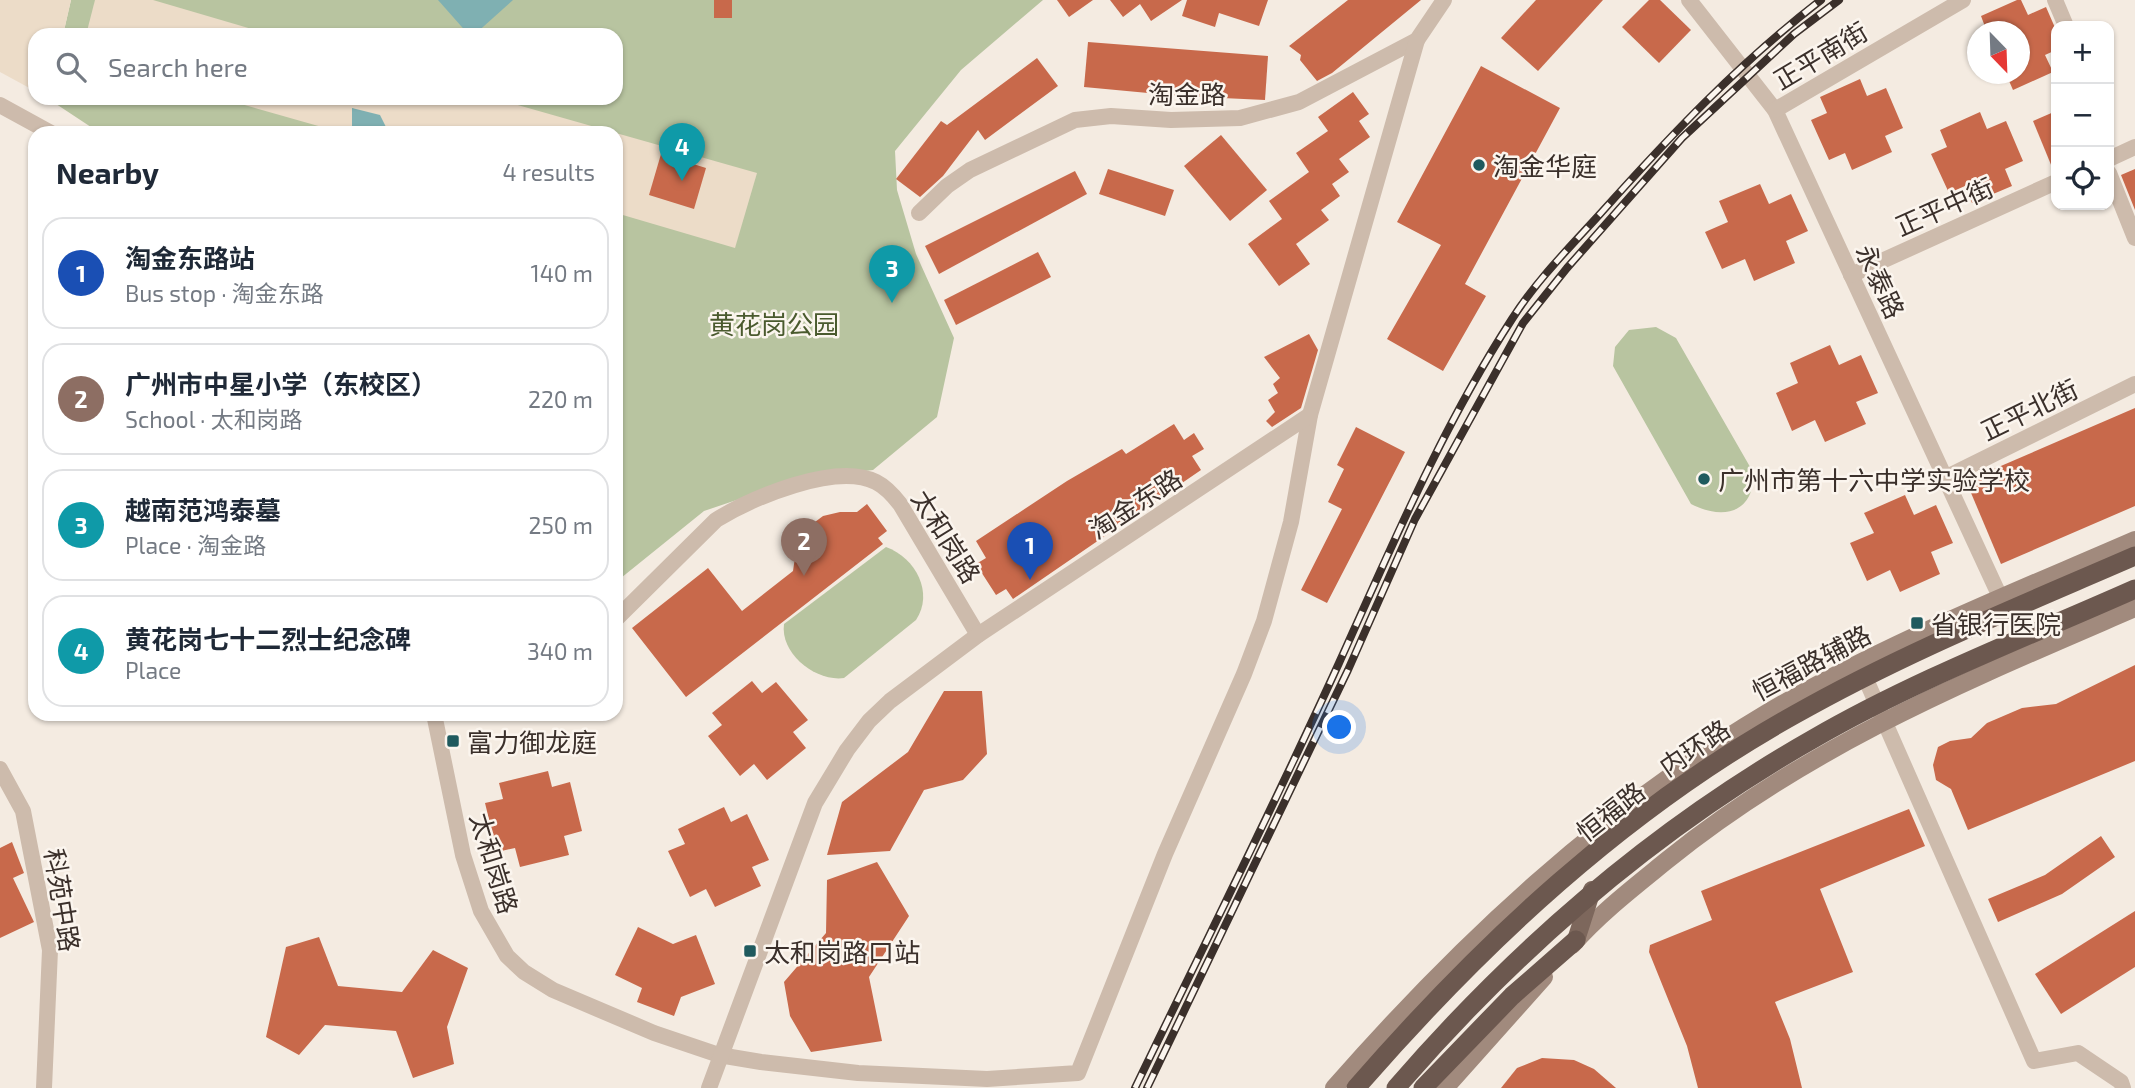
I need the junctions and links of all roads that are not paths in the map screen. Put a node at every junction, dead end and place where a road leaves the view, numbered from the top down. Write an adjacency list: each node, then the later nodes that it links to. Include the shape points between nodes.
1 (1444, 0): 6 (street, 淘金路)
2 (1689, 0): 8 (street, 永泰路)
3 (1963, 0): 8 (street, 正平南街)
4 (2055, 0): 5 (street)
5 (2064, 21)
6 (1417, 40): 14 (street, 淘金路, via 1327,89 1273,111 1240,118 1111,116 1075,120 970,170); 18 (street)
7 (0, 105): 9 (street)
8 (1775, 110): 16 (street, 永泰路)
9 (38, 126)
10 (2135, 147): 11 (street)
11 (2114, 157)
12 (2051, 184): 16 (street, 正平中街)
13 (2114, 186): 15 (street)
14 (919, 213)
15 (2135, 238)
16 (1851, 275): 19 (street, 永泰路)
17 (2135, 384): 19 (street, 正平北街)
18 (1310, 415): 26 (street, 淘金东路); 35 (street, via 1291,522 1264,621 1164,854)
19 (1945, 478): 23 (street, 永泰路)
20 (2135, 540): 23 (main road, 恒福路辅路)
21 (2135, 557): 27 (main road, 恒福路); 41 (highway, 内环路, bridge, via 1850,685 1677,789 1600,846 1527,910 1421,1014)
22 (2135, 587): 28 (main road, 恒福路); 43 (highway, bridge, via 1815,737 1684,820 1552,926)
23 (2001, 598): 27 (main road, 恒福路辅路)
24 (2135, 608): 29 (main road)
25 (623, 611): 26 (street, 太和岗路, via 716,520 792,487 847,477 874,481 900,504)
26 (978, 635): 34 (street, 淘金东路, via 890,701 828,779)
27 (1863, 672): 28 (street); 40 (main road, 恒福路辅路, via 1715,746 1565,857 1463,948); 41 (main road, 恒福路, via 1620,835 1487,951)
28 (1877, 701): 29 (street); 32 (main road, 恒福路, via 1786,750 1675,821)
29 (1885, 719): 33 (main road, via 1747,799 1645,878); 44 (street, via 2034,1061 2078,1053)
30 (435, 721): 34 (street, 太和岗路, via 472,887 507,956 524,972 592,1008)
31 (0, 769): 37 (street, 科苑中路, via 23,811 50,950)
32 (1594, 886): 33 (main road); 42 (main road, 恒福路, via 1501,969)
33 (1576, 940): 36 (highway, via 1512,996)
34 (719, 1055): 35 (street, 太和岗路, via 815,1070 935,1077 1012,1080); 38 (street, 淘金东路)
35 (1078, 1073): 39 (street)
36 (1434, 1084)
37 (44, 1088)
38 (709, 1088)
39 (1070, 1088)
40 (1334, 1088)
41 (1359, 1088)
42 (1390, 1088)
43 (1396, 1088)
44 (2123, 1088)

